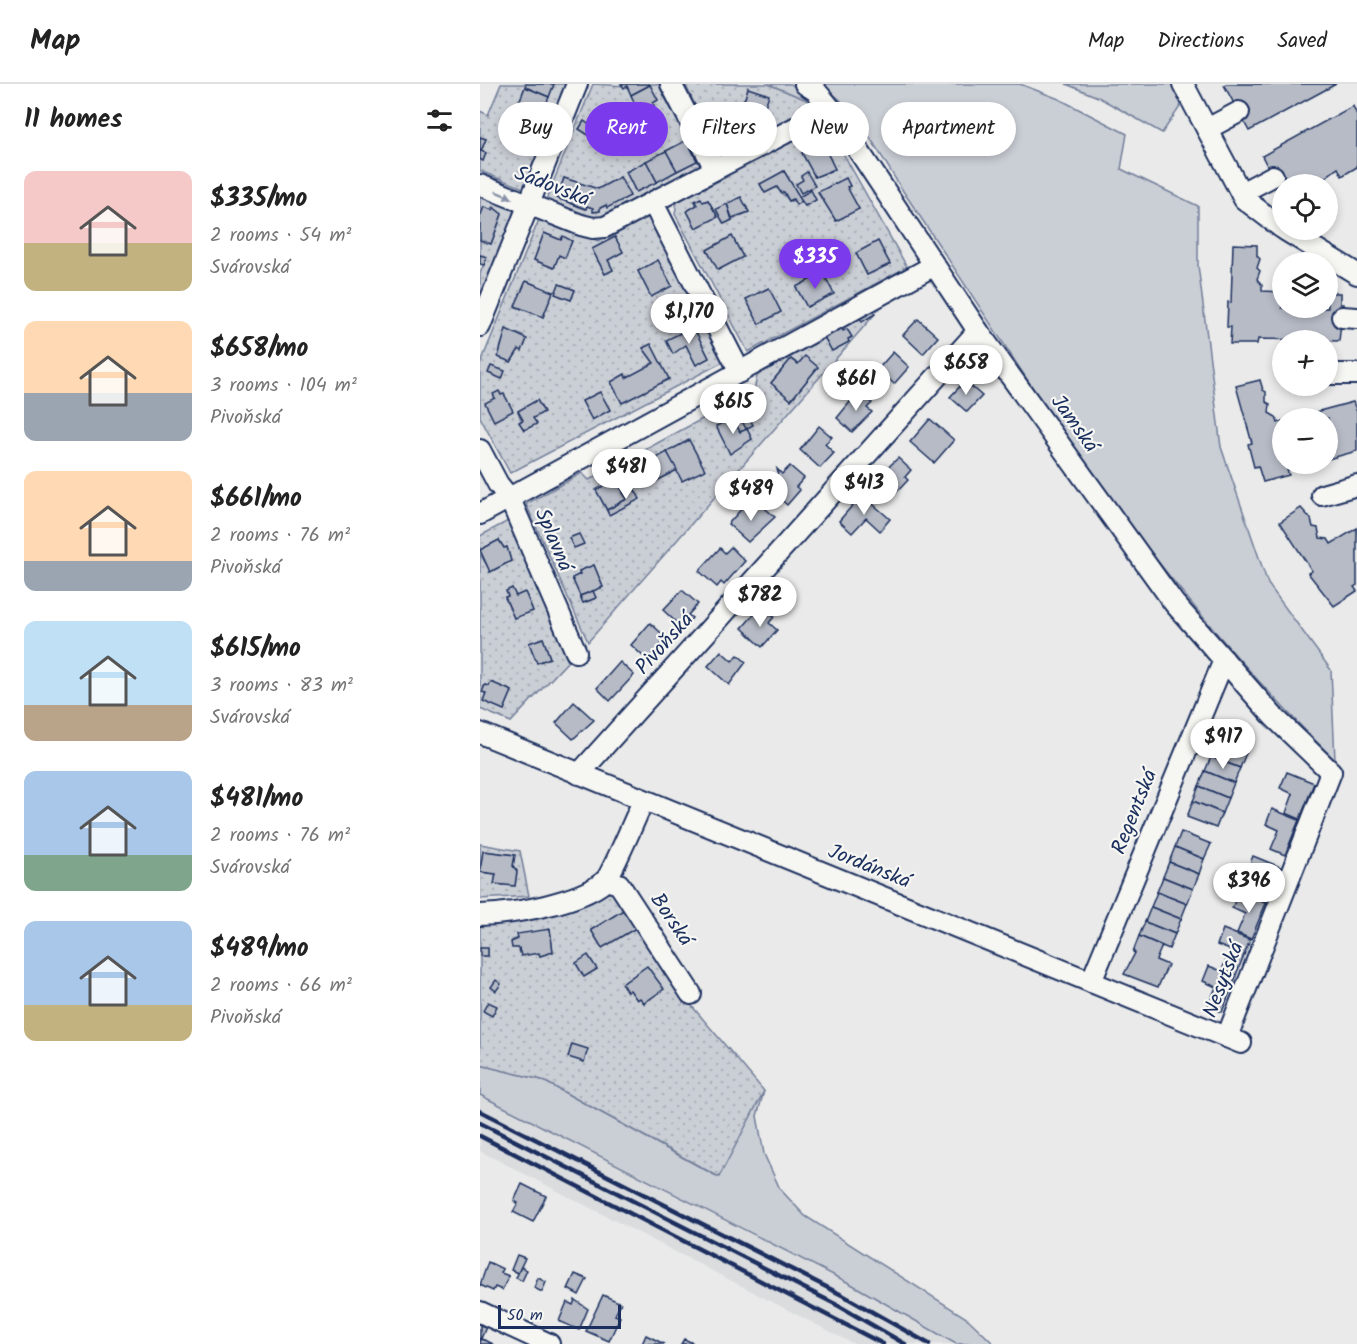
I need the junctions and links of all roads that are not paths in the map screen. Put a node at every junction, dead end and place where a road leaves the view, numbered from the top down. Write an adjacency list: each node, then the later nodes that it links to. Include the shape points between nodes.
1 (577, 84): 14 (street)
2 (671, 84): 10 (street)
3 (805, 84): 5 (street, Jamská)
4 (1183, 84): 7 (street)
5 (825, 102)
6 (1239, 112): 7 (street)
7 (1207, 129): 13 (street)
8 (789, 131): 10 (street, Sádovská)
9 (862, 156): 18 (street, Jamská)
10 (715, 169): 15 (street, Sádovská)
11 (1272, 177): 13 (street)
12 (480, 185): 14 (street, Sádovská, one-way to 14)
13 (1241, 193): 16 (street)
14 (528, 204): 15 (street, Sádovská, via 593,228 605,227); 20 (street)
15 (653, 204): 22 (street)
16 (1272, 221)
17 (1303, 240): 19 (street)
18 (933, 266): 21 (street, Jamská); 22 (street)
19 (1356, 270)
20 (480, 326)
21 (978, 331): 31 (street, Jamská, via 1167,594); 34 (street, Pivoňská)
22 (740, 372): 28 (street)
23 (1338, 374): 24 (street)
24 (1357, 374)
25 (480, 450): 28 (street, Splavná)
26 (1357, 485): 27 (street)
27 (1322, 495)
28 (510, 499): 29 (street); 30 (street, Splavná)
29 (480, 514)
30 (576, 652)
31 (1224, 660): 33 (street, Jamská, via 1273,716); 38 (street, Regentská)
32 (480, 733): 34 (street, Jordánská)
33 (1331, 772): 40 (street, Nesytská)
34 (579, 774): 35 (street, Jordánská)
35 (643, 801): 36 (street); 38 (street, Jordánská)
36 (606, 880): 37 (street, via 547,905); 39 (street, Borská, via 619,884)
37 (480, 915)
38 (1091, 982): 40 (street, Jordánská)
39 (691, 994)
40 (1234, 1040)
41 (480, 1312): 42 (street)
42 (549, 1344)

